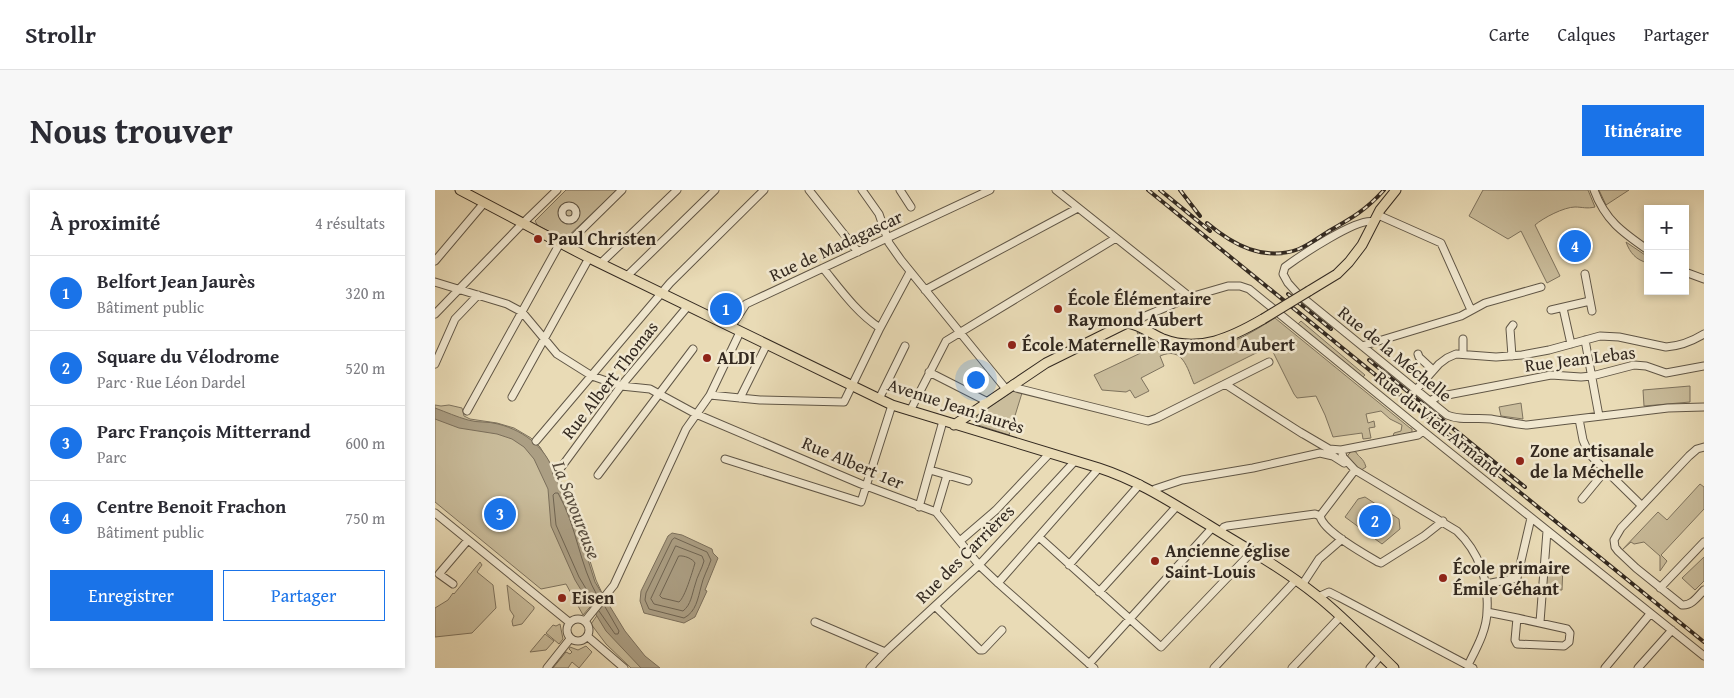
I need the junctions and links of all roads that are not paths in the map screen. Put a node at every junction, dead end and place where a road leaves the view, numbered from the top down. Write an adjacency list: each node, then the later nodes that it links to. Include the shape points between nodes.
1 (460, 190): 14 (main road, Avenue Jean Jaurès)
2 (557, 190): 19 (street)
3 (622, 190): 22 (street)
4 (677, 190): 27 (street)
5 (715, 190): 32 (street)
6 (764, 190): 40 (street)
7 (809, 190): 24 (street)
8 (862, 190): 20 (street, via 879,214)
9 (900, 190): 16 (street)
10 (990, 190): 20 (street, Rue de Madagascar)
11 (1056, 190): 17 (street)
12 (1396, 190): 18 (main road)
13 (1594, 190): 23 (street, via 1612,222)
14 (475, 194): 15 (main road, Avenue Jean Jaurès)
15 (484, 203): 19 (main road, Avenue Jean Jaurès); 26 (street)
16 (911, 207)
17 (1078, 208): 21 (street); 39 (street)
18 (1376, 218): 46 (street, via 1441,244); 51 (main road, bridge, via 1362,245 1337,274 1223,339 1201,345 1171,342); 64 (street, Rue de la Méchelle, via 1357,224 1303,254 1283,271 1297,294)
19 (522, 224): 22 (main road, Avenue Jean Jaurès); 38 (street)
20 (887, 238): 24 (street, Rue de Madagascar); 29 (street)
21 (1116, 238): 42 (street); 56 (street)
22 (563, 245): 25 (main road, Avenue Jean Jaurès); 49 (street)
23 (1644, 247)
24 (858, 252): 28 (street, Rue de Madagascar)
25 (589, 258): 27 (main road, Avenue Jean Jaurès); 58 (street)
26 (435, 262)
27 (601, 263): 32 (main road, Avenue Jean Jaurès)
28 (823, 268): 53 (street, Rue de Madagascar, via 747,304); 54 (street, via 844,294)
29 (910, 272): 39 (street); 54 (street)
30 (1585, 274): 43 (street)
31 (1689, 274): 33 (street)
32 (627, 276): 40 (main road, Avenue Jean Jaurès)
33 (1694, 276): 34 (street); 36 (street)
34 (1704, 279)
35 (435, 282): 38 (street)
36 (1704, 284)
37 (1541, 287): 46 (street)
38 (460, 290): 41 (street); 50 (street)
39 (925, 290): 56 (street)
40 (662, 294): 44 (main road, Avenue Jean Jaurès); 74 (street)
41 (478, 296): 49 (street); 70 (street, via 455,320)
42 (1190, 298): 51 (street, Rue du Vieil Armand, via 1143,317); 97 (street, Rue du Vieil Armand, via 1228,286 1249,289)
43 (1590, 301): 45 (street); 48 (street)
44 (688, 306): 53 (main road, Avenue Jean Jaurès); 77 (street, Rue Albert Thomas)
45 (1563, 308): 47 (street); 62 (street)
46 (1471, 310): 64 (street, via 1461,316)
47 (1551, 310)
48 (1592, 311)
49 (522, 312): 58 (street, Rue Albert 1er); 90 (street)
50 (435, 314)
51 (1136, 324): 79 (main road, via 1127,323 1087,341)
52 (1513, 325): 68 (street, via 1510,329)
53 (731, 327): 55 (main road, Avenue Jean Jaurès)
54 (880, 328): 78 (street)
55 (740, 332): 61 (main road, Avenue Jean Jaurès); 82 (street)
56 (959, 332): 73 (street, via 944,343); 79 (street)
57 (1704, 334): 60 (street, via 1683,345 1666,347 1613,336)
58 (545, 339): 74 (street, Rue Albert 1er, via 557,354); 83 (street)
59 (1463, 339): 67 (street)
60 (1585, 340): 62 (street); 75 (street)
61 (767, 344): 78 (main road, Avenue Jean Jaurès); 84 (street)
62 (1571, 344): 68 (street)
63 (905, 346): 85 (street)
64 (1363, 346): 80 (street, Rue de la Méchelle)
65 (693, 349): 81 (street)
66 (1418, 354): 72 (street)
67 (1463, 354): 68 (street); 72 (street, via 1447,358)
68 (1512, 356)
69 (1269, 362): 76 (street)
70 (435, 364)
71 (1704, 366): 75 (street, Rue Jean Lebas, via 1666,374 1634,365)
72 (1433, 370): 80 (street)
73 (929, 372): 87 (street); 91 (street)
74 (592, 376): 77 (street, Rue Albert 1er); 99 (street)
75 (1592, 376): 86 (street, Rue Jean Lebas, via 1551,376 1437,397); 93 (street)
76 (1225, 384): 79 (street, via 1148,421); 98 (street)
77 (621, 386): 81 (street, Rue Albert 1er, via 650,389); 112 (street, Rue Albert Thomas)
78 (852, 386): 84 (street, via 844,402); 85 (main road, Avenue Jean Jaurès)
79 (1009, 386): 87 (main road)
80 (1416, 390): 86 (street, Rue de la Méchelle)
81 (659, 394): 92 (street, Rue Albert 1er); 114 (street)
82 (710, 395): 84 (street); 92 (street)
83 (512, 397)
84 (741, 398)
85 (879, 399): 88 (main road, Avenue Jean Jaurès)
86 (1430, 401): 94 (street, Rue de la Méchelle, via 1447,415 1457,418 1527,425)
87 (988, 402): 96 (main road)
88 (892, 405): 91 (main road, Avenue Jean Jaurès); 117 (street)
89 (1704, 407): 93 (street, Rue de la Méchelle)
90 (467, 411)
91 (910, 411): 95 (main road, Avenue Jean Jaurès)
92 (696, 414): 117 (street, Rue Albert 1er); 151 (street, via 686,429 614,585)
93 (1599, 416): 94 (street, Rue de la Méchelle)
94 (1579, 419): 111 (street, via 1586,449)
95 (943, 421): 96 (main road, Avenue Jean Jaurès); 109 (street)
96 (954, 425): 103 (main road, Avenue Jean Jaurès)
97 (1423, 431): 102 (street, via 1418,435); 126 (street, Rue du Vieil Armand)
98 (1300, 432): 100 (street); 104 (street)
99 (536, 441)
100 (1325, 447): 102 (street); 104 (street)
101 (1704, 447): 121 (street, via 1689,456)
102 (1341, 450): 105 (street); 110 (street)
103 (1050, 453): 107 (main road, Avenue Jean Jaurès); 133 (street, via 996,510)
104 (1320, 453): 105 (street); 118 (street, via 1182,480)
105 (1335, 457): 110 (street)
106 (725, 459): 117 (street, via 861,502)
107 (1075, 461): 108 (main road, Avenue Jean Jaurès); 136 (street, Rue des Carrières)
108 (1099, 468): 116 (main road, Avenue Jean Jaurès); 130 (street)
109 (929, 470): 113 (street); 122 (street)
110 (1355, 470): 125 (street); 127 (street)
111 (1605, 471): 119 (street); 121 (street)
112 (557, 473)
113 (947, 475): 115 (street); 123 (street)
114 (598, 476)
115 (968, 481)
116 (1141, 484): 118 (main road, Avenue Jean Jaurès); 137 (street)
117 (866, 486): 122 (street, Rue Albert 1er)
118 (1153, 491): 120 (main road, Avenue Jean Jaurès)
119 (1582, 499)
120 (1177, 506): 128 (main road, Avenue Jean Jaurès); 144 (street)
121 (1641, 506): 142 (street, via 1621,528 1614,540 1615,547)
122 (919, 507): 123 (street, Rue Albert 1er)
123 (936, 512): 133 (street)
124 (435, 513): 132 (street)
125 (1320, 516): 128 (street, via 1315,514); 131 (street, via 1323,524)
126 (1531, 518): 129 (street, Rue du Vieil Armand); 141 (street, via 1517,578)
127 (1443, 522): 131 (street, via 1381,563); 141 (street, via 1464,537 1473,550)
128 (1216, 530): 135 (main road, Avenue Jean Jaurès); 152 (street)
129 (1547, 531): 148 (street, Rue du Vieil Armand); 155 (street)
130 (1039, 537): 137 (street); 139 (street)
131 (1342, 539): 138 (street)
132 (468, 540): 140 (street, via 439,574); 153 (street)
133 (960, 541): 136 (street)
134 (1704, 542): 142 (street)
135 (1251, 551): 138 (main road, Avenue Jean Jaurès); 152 (street, via 1161,647)
136 (979, 565): 139 (street); 146 (street, Rue des Carrières)
137 (1069, 565): 144 (street)
138 (1299, 582): 145 (main road, Avenue Jean Jaurès); 168 (street)
139 (998, 583): 163 (street)
140 (453, 584)
141 (1485, 584): 147 (street)
142 (1660, 588): 143 (street, via 1682,605 1692,602)
143 (1704, 590)
144 (1099, 592): 152 (street)
145 (1318, 597): 149 (main road, Avenue Jean Jaurès); 165 (street, via 1329,592)
146 (935, 606): 156 (street, via 980,650); 160 (street, Rue des Carrières)
147 (1487, 612): 150 (street); 165 (street)
148 (1650, 614): 157 (street, Rue du Vieil Armand); 172 (street)
149 (1340, 617): 161 (main road, Avenue Jean Jaurès); 169 (street)
150 (1517, 618): 155 (street); 155 (street, via 1517,644 1564,646 1569,642 1567,628)
151 (587, 619): 153 (street); 158 (street)
152 (1130, 620): 163 (street)
153 (569, 622): 159 (street, via 566,632)
154 (815, 622): 160 (street)
155 (1540, 622)
156 (1002, 630)
157 (1672, 630): 162 (street, Rue du Vieil Armand); 173 (street)
158 (587, 636): 159 (street, via 577,642); 167 (street)
159 (570, 639): 166 (street)
160 (885, 652): 164 (street, Rue des Carrières)
161 (1381, 655): 170 (street); 171 (main road, Avenue Jean Jaurès)
162 (1704, 656)
163 (1091, 666)
164 (871, 667)
165 (1470, 667)
166 (547, 668)
167 (625, 668)
168 (1214, 668)
169 (1292, 668)
170 (1370, 668)
171 (1394, 668)
172 (1605, 668)
173 (1637, 668)

